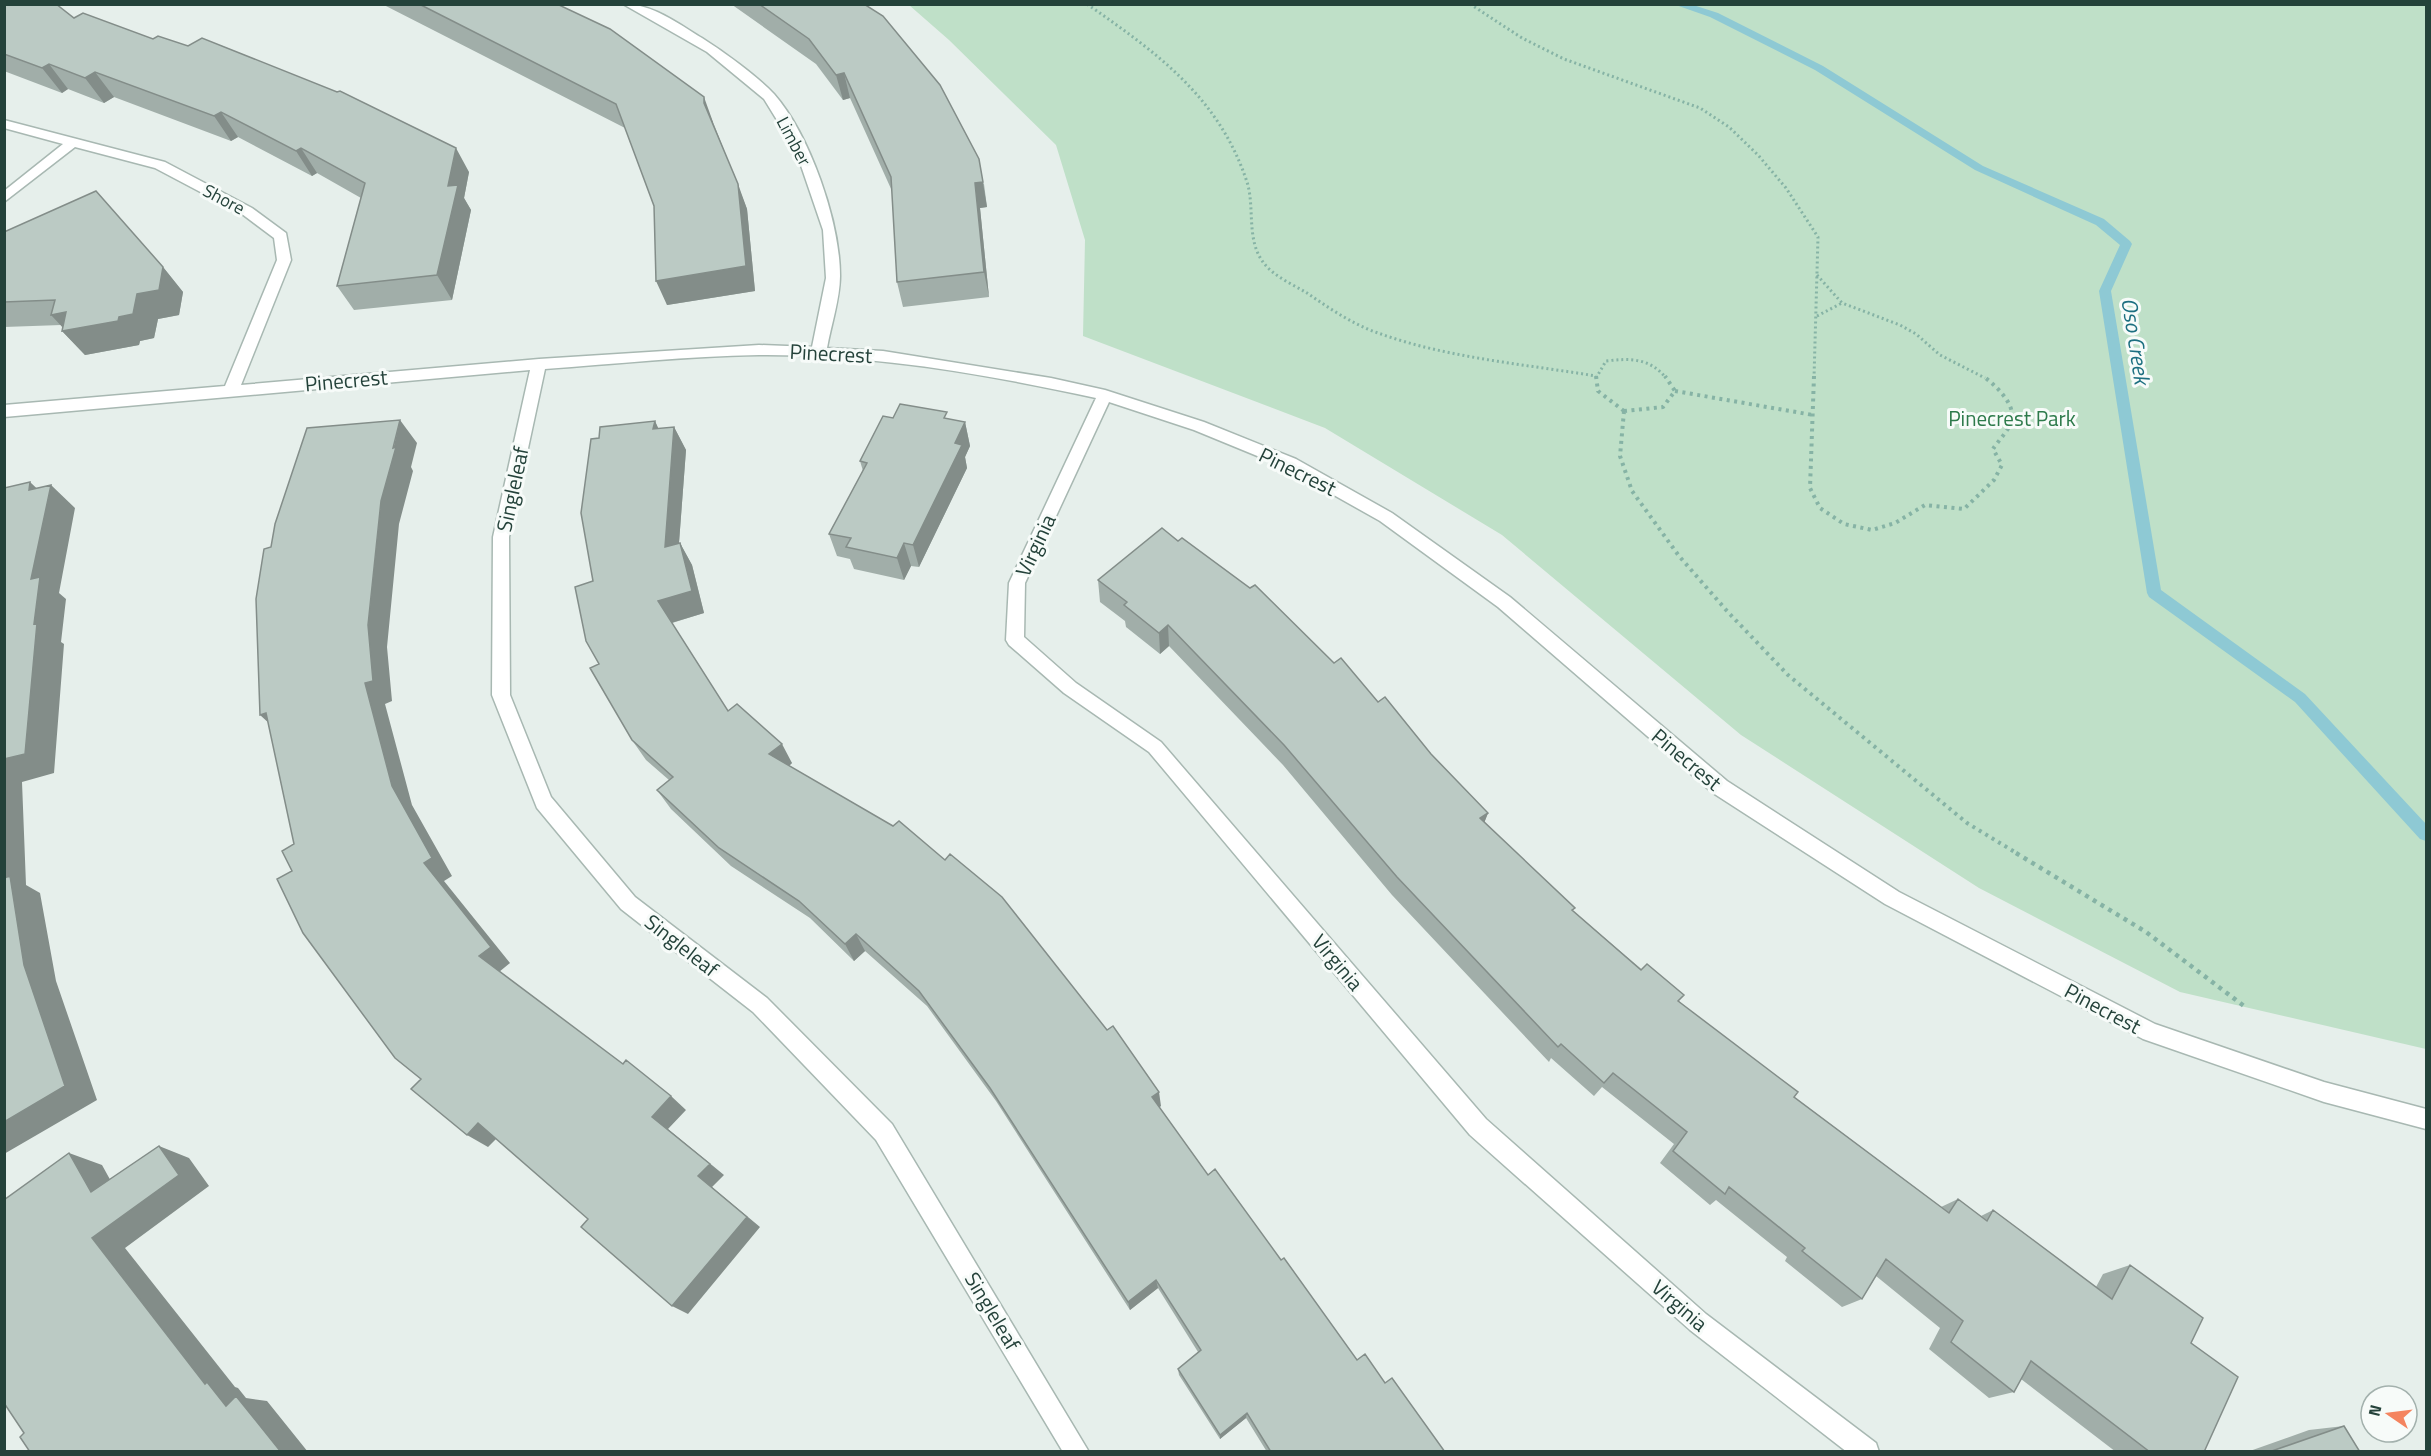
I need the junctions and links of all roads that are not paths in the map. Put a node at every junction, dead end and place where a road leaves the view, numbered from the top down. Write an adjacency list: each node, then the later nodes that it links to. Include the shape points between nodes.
1 (629, 4): 5 (street, Limber, via 711,49 769,97 803,150 830,230 833,278)
2 (4, 124): 3 (street, Shore)
3 (73, 142): 4 (street); 7 (street, Shore, via 160,165 247,211 281,236 284,260)
4 (4, 198)
5 (819, 351): 6 (street, Pinecrest, via 759,350); 8 (street, Pinecrest, via 883,356)
6 (539, 364): 7 (street, Pinecrest); 11 (street, Singleleaf, via 501,537 501,695 544,802 628,903 760,1005 884,1132)
7 (231, 390): 9 (street, Pinecrest)
8 (1105, 395): 10 (street, Pinecrest, via 1199,426 1290,463 1386,517 1504,602 1719,787 1892,898 2150,1032 2324,1092); 12 (street, Virginia, via 1017,583 1015,640 1070,688 1155,747 1478,1127 1698,1322)
9 (4, 411)
10 (2427, 1119)
11 (1077, 1452)
12 (1867, 1452)

